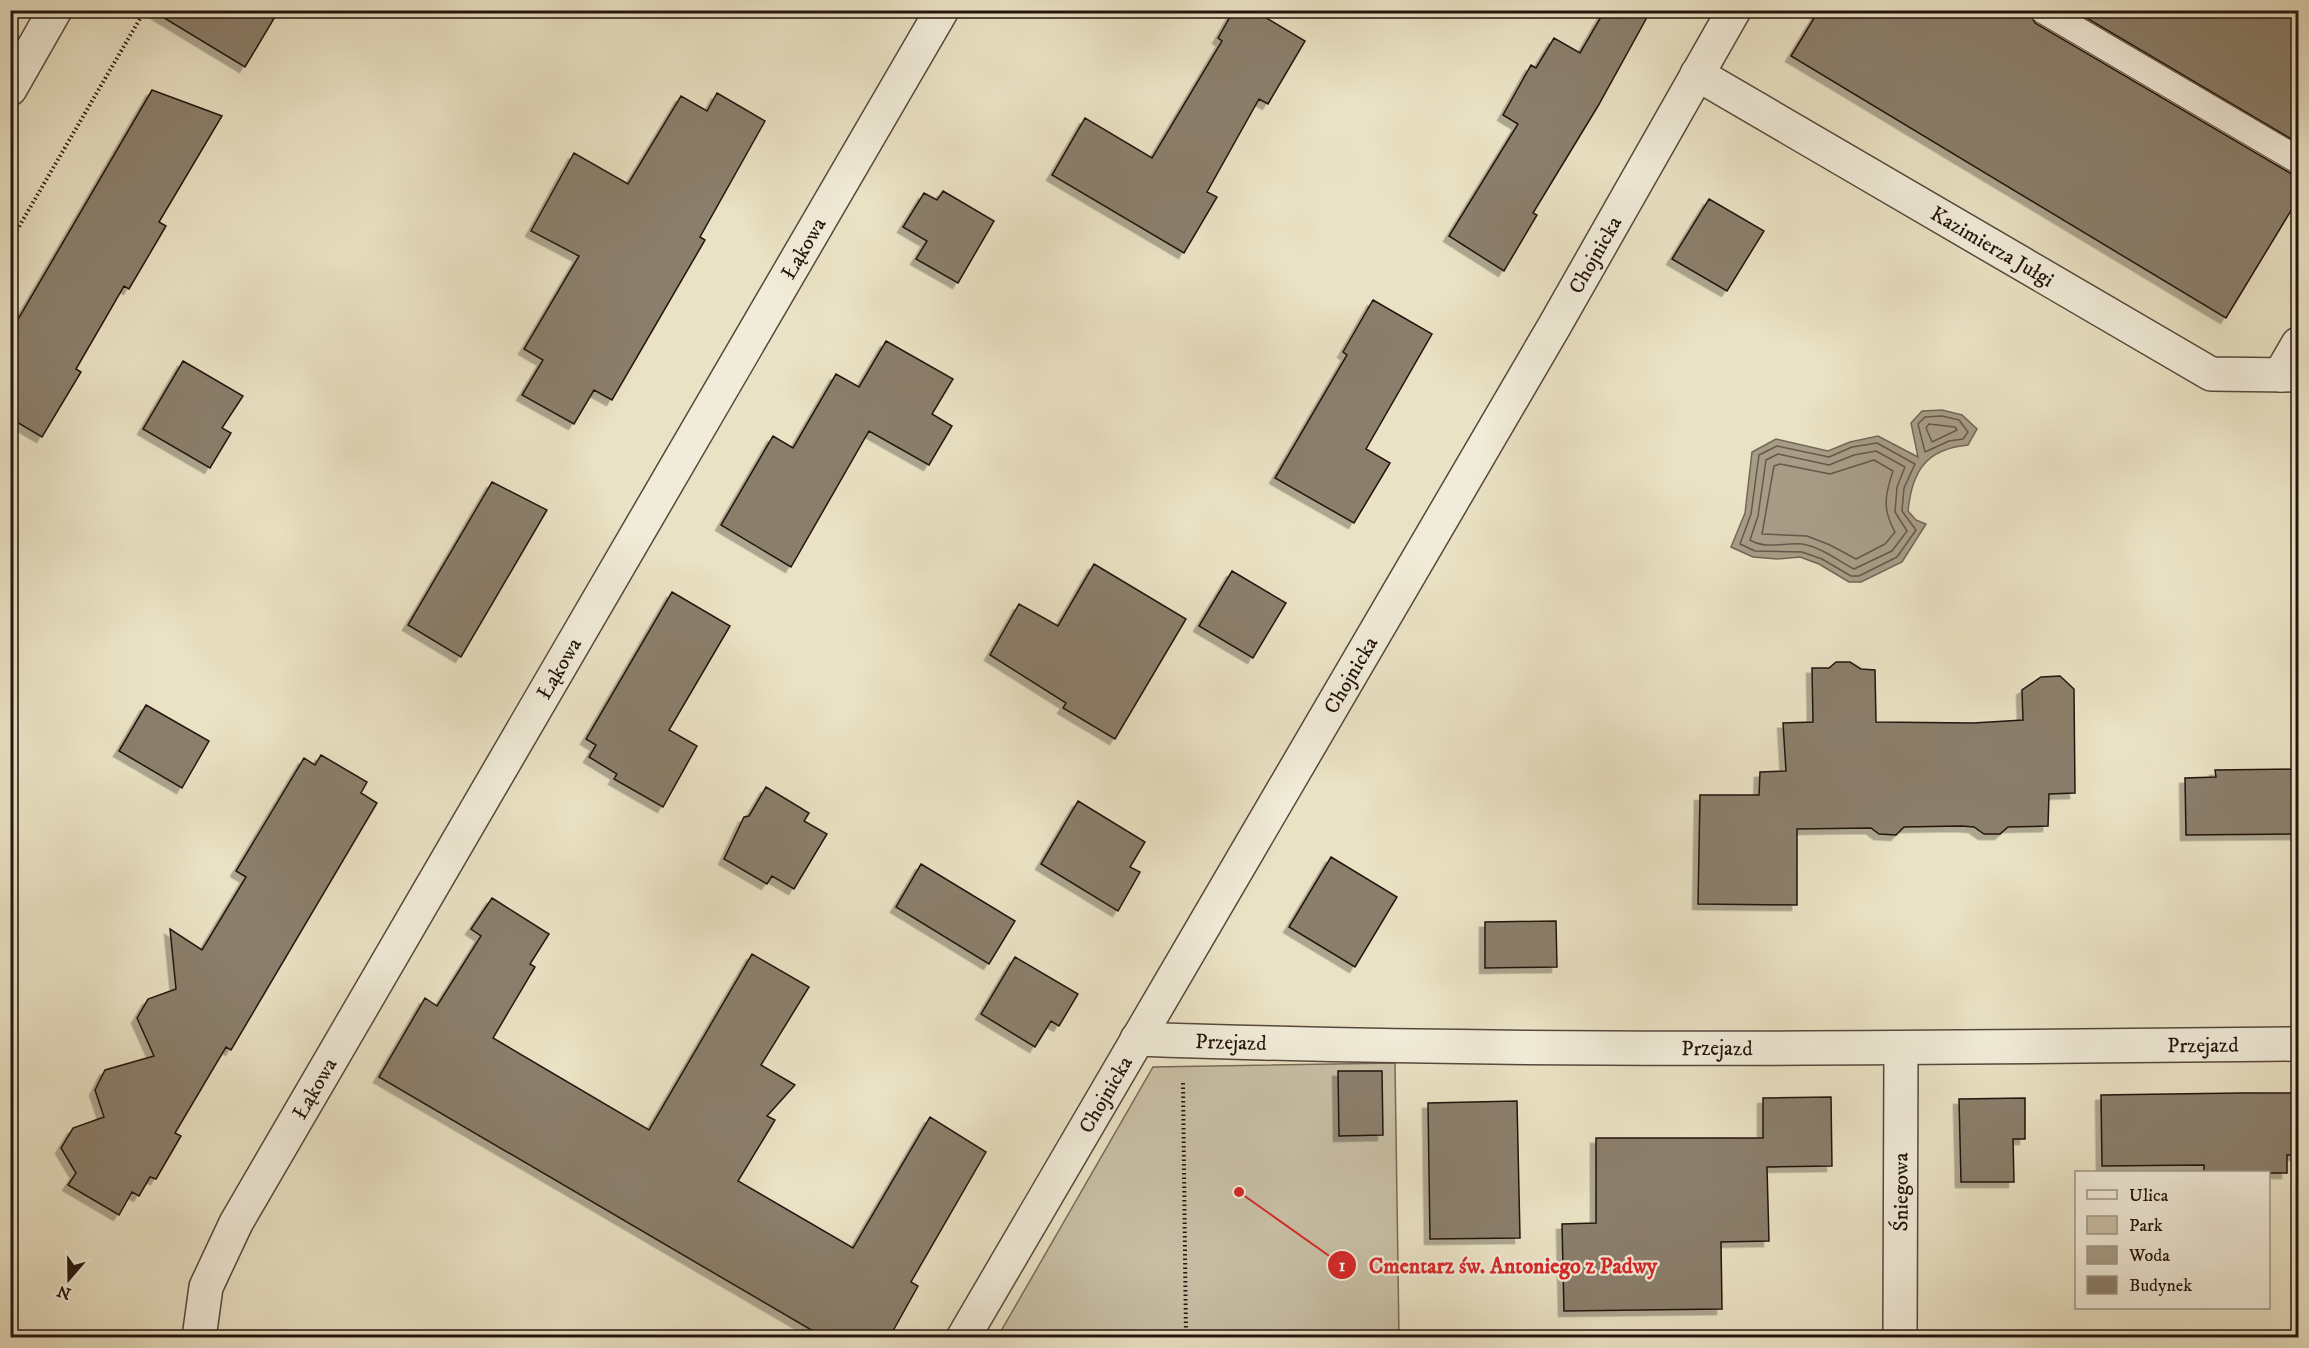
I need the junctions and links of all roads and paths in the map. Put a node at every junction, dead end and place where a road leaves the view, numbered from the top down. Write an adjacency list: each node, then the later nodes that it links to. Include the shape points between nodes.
1 (55, 10): 7 (street)
2 (145, 10): 9 (path)
3 (942, 10): 16 (street, Łąkowa, via 236,1224 206,1287)
4 (1734, 10): 6 (street, Chojnicka)
5 (2043, 10): 8 (lane)
6 (1697, 74): 11 (street, Kazimierza Jułgi, via 2211,374); 12 (street, Chojnicka, via 1555,326)
7 (10, 89)
8 (2298, 160)
9 (10, 242)
10 (2298, 344): 11 (street)
11 (2289, 375)
12 (1137, 1039): 13 (street, Przejazd); 17 (street, Chojnicka)
13 (1180, 1041): 15 (street, Przejazd); 18 (path)
14 (2298, 1044): 15 (street, Przejazd)
15 (1901, 1048): 19 (street, Śniegowa)
16 (199, 1338)
17 (963, 1338)
18 (1186, 1338)
19 (1900, 1338)

